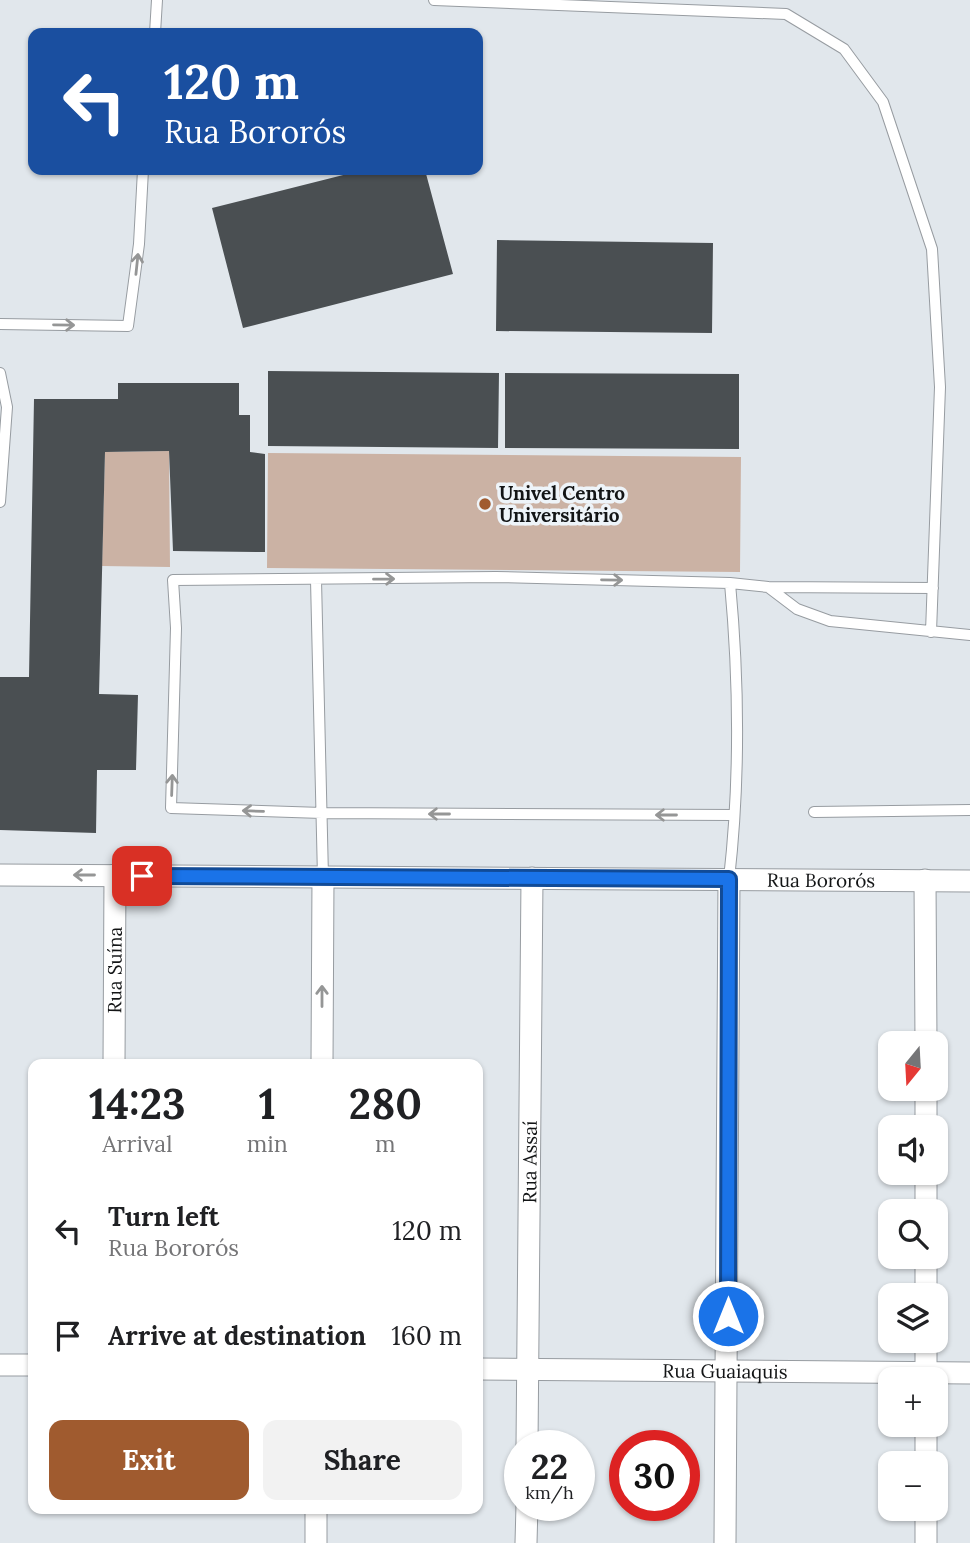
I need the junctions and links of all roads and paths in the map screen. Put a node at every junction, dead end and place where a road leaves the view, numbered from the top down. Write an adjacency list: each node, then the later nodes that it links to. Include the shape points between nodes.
1 (157, 0): 3 (lane)
2 (435, 0): 12 (lane, via 786,14 844,49 883,102 932,249 940,387)
3 (155, 28)
4 (143, 175): 5 (lane, one-way to 4, via 128,326)
5 (0, 324)
6 (0, 373): 7 (lane, via 7,407)
7 (0, 502)
8 (316, 580): 9 (lane, one-way to 9, via 496,577); 18 (lane); 18 (lane, one-way to 8, via 171,808 173,580)
9 (730, 583): 11 (lane); 19 (lane, via 736,716)
10 (798, 586): 11 (lane); 12 (lane); 13 (lane)
11 (768, 587): 13 (lane)
12 (933, 588): 14 (lane)
13 (797, 609): 14 (lane, via 830,621)
14 (932, 632): 15 (lane)
15 (970, 635)
16 (970, 810): 17 (lane)
17 (814, 812)
18 (322, 813): 19 (lane, one-way to 18); 22 (lane)
19 (734, 815): 24 (lane)
20 (0, 875): 21 (street, Rua Bororós, one-way to 20)
21 (115, 876): 22 (street, Rua Bororós); 28 (street, Rua Suína)
22 (323, 877): 23 (street, Rua Bororós); 29 (street, one-way to 22)
23 (532, 878): 24 (street, Rua Bororós); 33 (street, Rua Assaí)
24 (729, 879): 25 (street, Rua Bororós); 34 (street)
25 (925, 880): 26 (street, Rua Bororós); 27 (street)
26 (970, 881)
27 (926, 1031)
28 (114, 1059)
29 (322, 1059)
30 (0, 1365): 31 (street)
31 (28, 1365)
32 (483, 1369): 33 (street, Rua Guaiaquis)
33 (528, 1369): 34 (street, Rua Guaiaquis); 38 (street, Rua Assaí)
34 (728, 1371): 37 (street, Rua Guaiaquis); 44 (street)
35 (970, 1373): 36 (street, Rua Guaiaquis)
36 (948, 1374)
37 (878, 1375)
38 (527, 1430)
39 (316, 1514): 42 (street)
40 (527, 1521): 43 (street)
41 (926, 1521): 45 (street)
42 (316, 1543)
43 (526, 1543)
44 (726, 1543)
45 (926, 1543)

